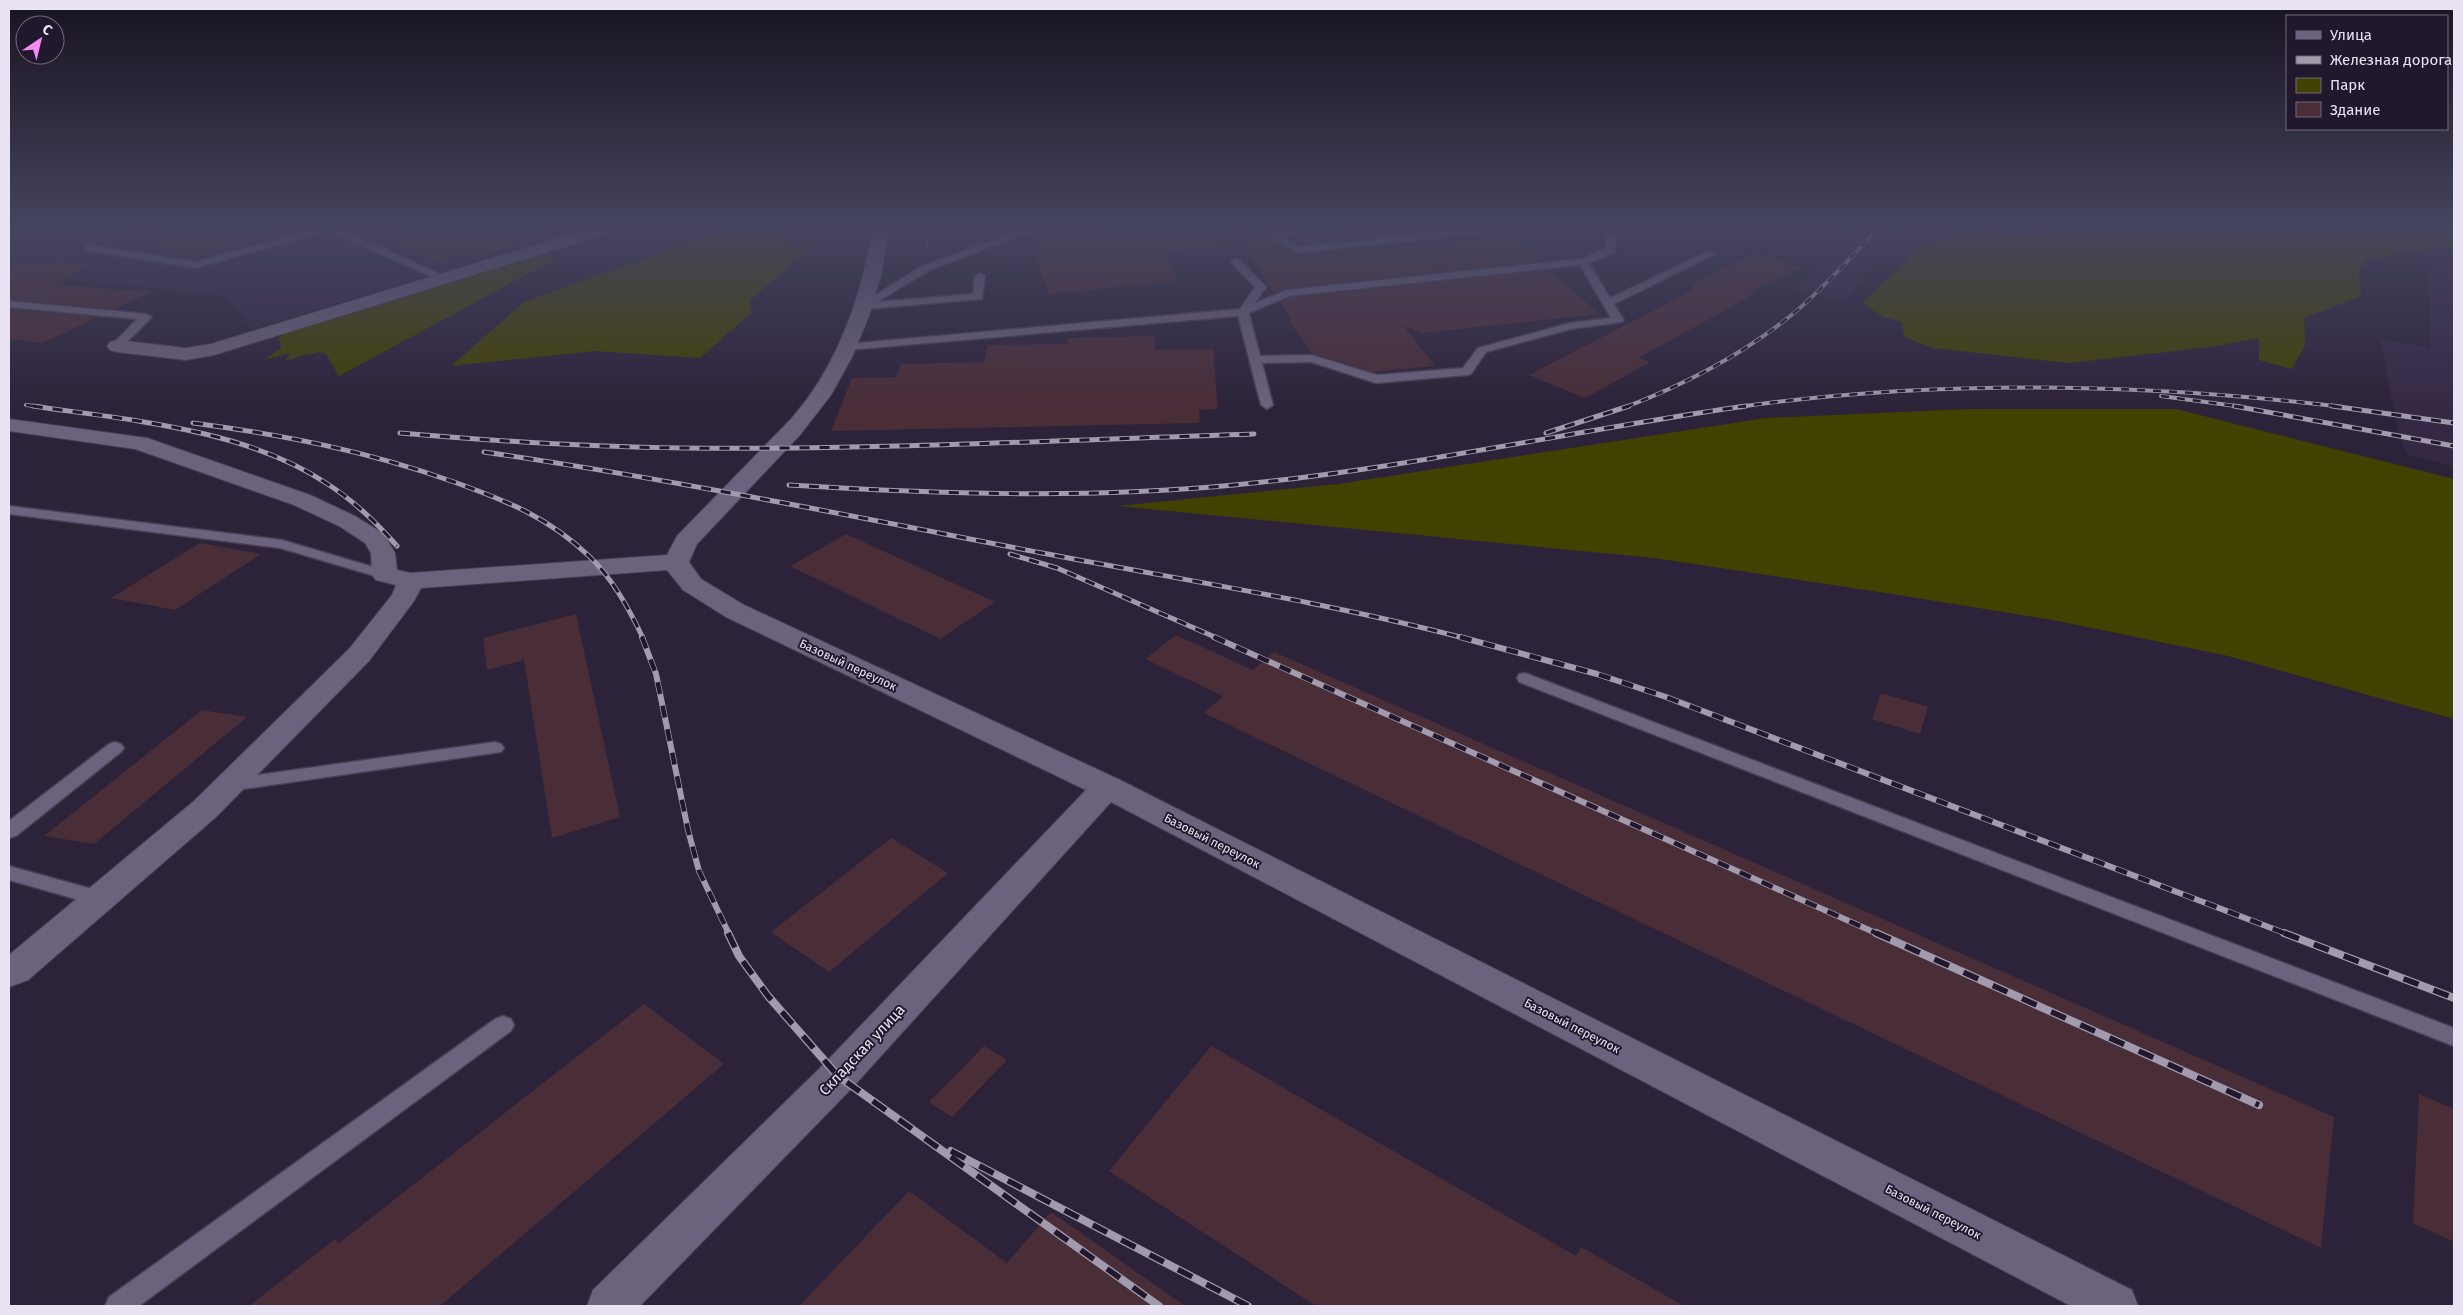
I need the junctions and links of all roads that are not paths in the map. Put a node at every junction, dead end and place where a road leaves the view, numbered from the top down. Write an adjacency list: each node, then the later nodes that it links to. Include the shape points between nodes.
1 (409, 288): 13 (street, via 199,352 174,354)
2 (869, 288): 11 (street)
3 (892, 288): 11 (lane)
4 (979, 288): 11 (lane, via 978,297)
5 (1260, 288): 12 (lane)
6 (1331, 288): 12 (lane, via 1287,293)
7 (1599, 288): 9 (lane)
8 (1637, 288): 9 (lane)
9 (1608, 302): 15 (lane, via 1618,320 1570,326 1482,350 1467,371 1376,379 1312,358)
10 (9, 304): 13 (lane, via 146,317)
11 (863, 306): 14 (street)
12 (1243, 312): 14 (lane); 15 (lane)
13 (117, 346)
14 (847, 347): 19 (street, via 806,415 686,541)
15 (1256, 360): 16 (lane)
16 (1268, 405)
17 (9, 425): 20 (street, via 139,443 302,500 347,521 375,539)
18 (9, 510): 20 (lane, via 282,544)
19 (676, 562): 20 (street); 25 (street, Базовый переулок, via 679,572 692,584 735,611)
20 (398, 578): 24 (street, via 405,596 359,655)
21 (1525, 678): 31 (lane)
22 (115, 748): 26 (lane)
23 (494, 748): 24 (lane)
24 (229, 785): 28 (street)
25 (1107, 787): 33 (street, Складская улица, via 838,1076); 34 (street, Базовый переулок)
26 (9, 831)
27 (9, 873): 28 (lane)
28 (100, 898): 29 (street)
29 (9, 973)
30 (503, 1025): 32 (lane)
31 (2454, 1037)
32 (118, 1306)
33 (609, 1306)
34 (2116, 1306)

